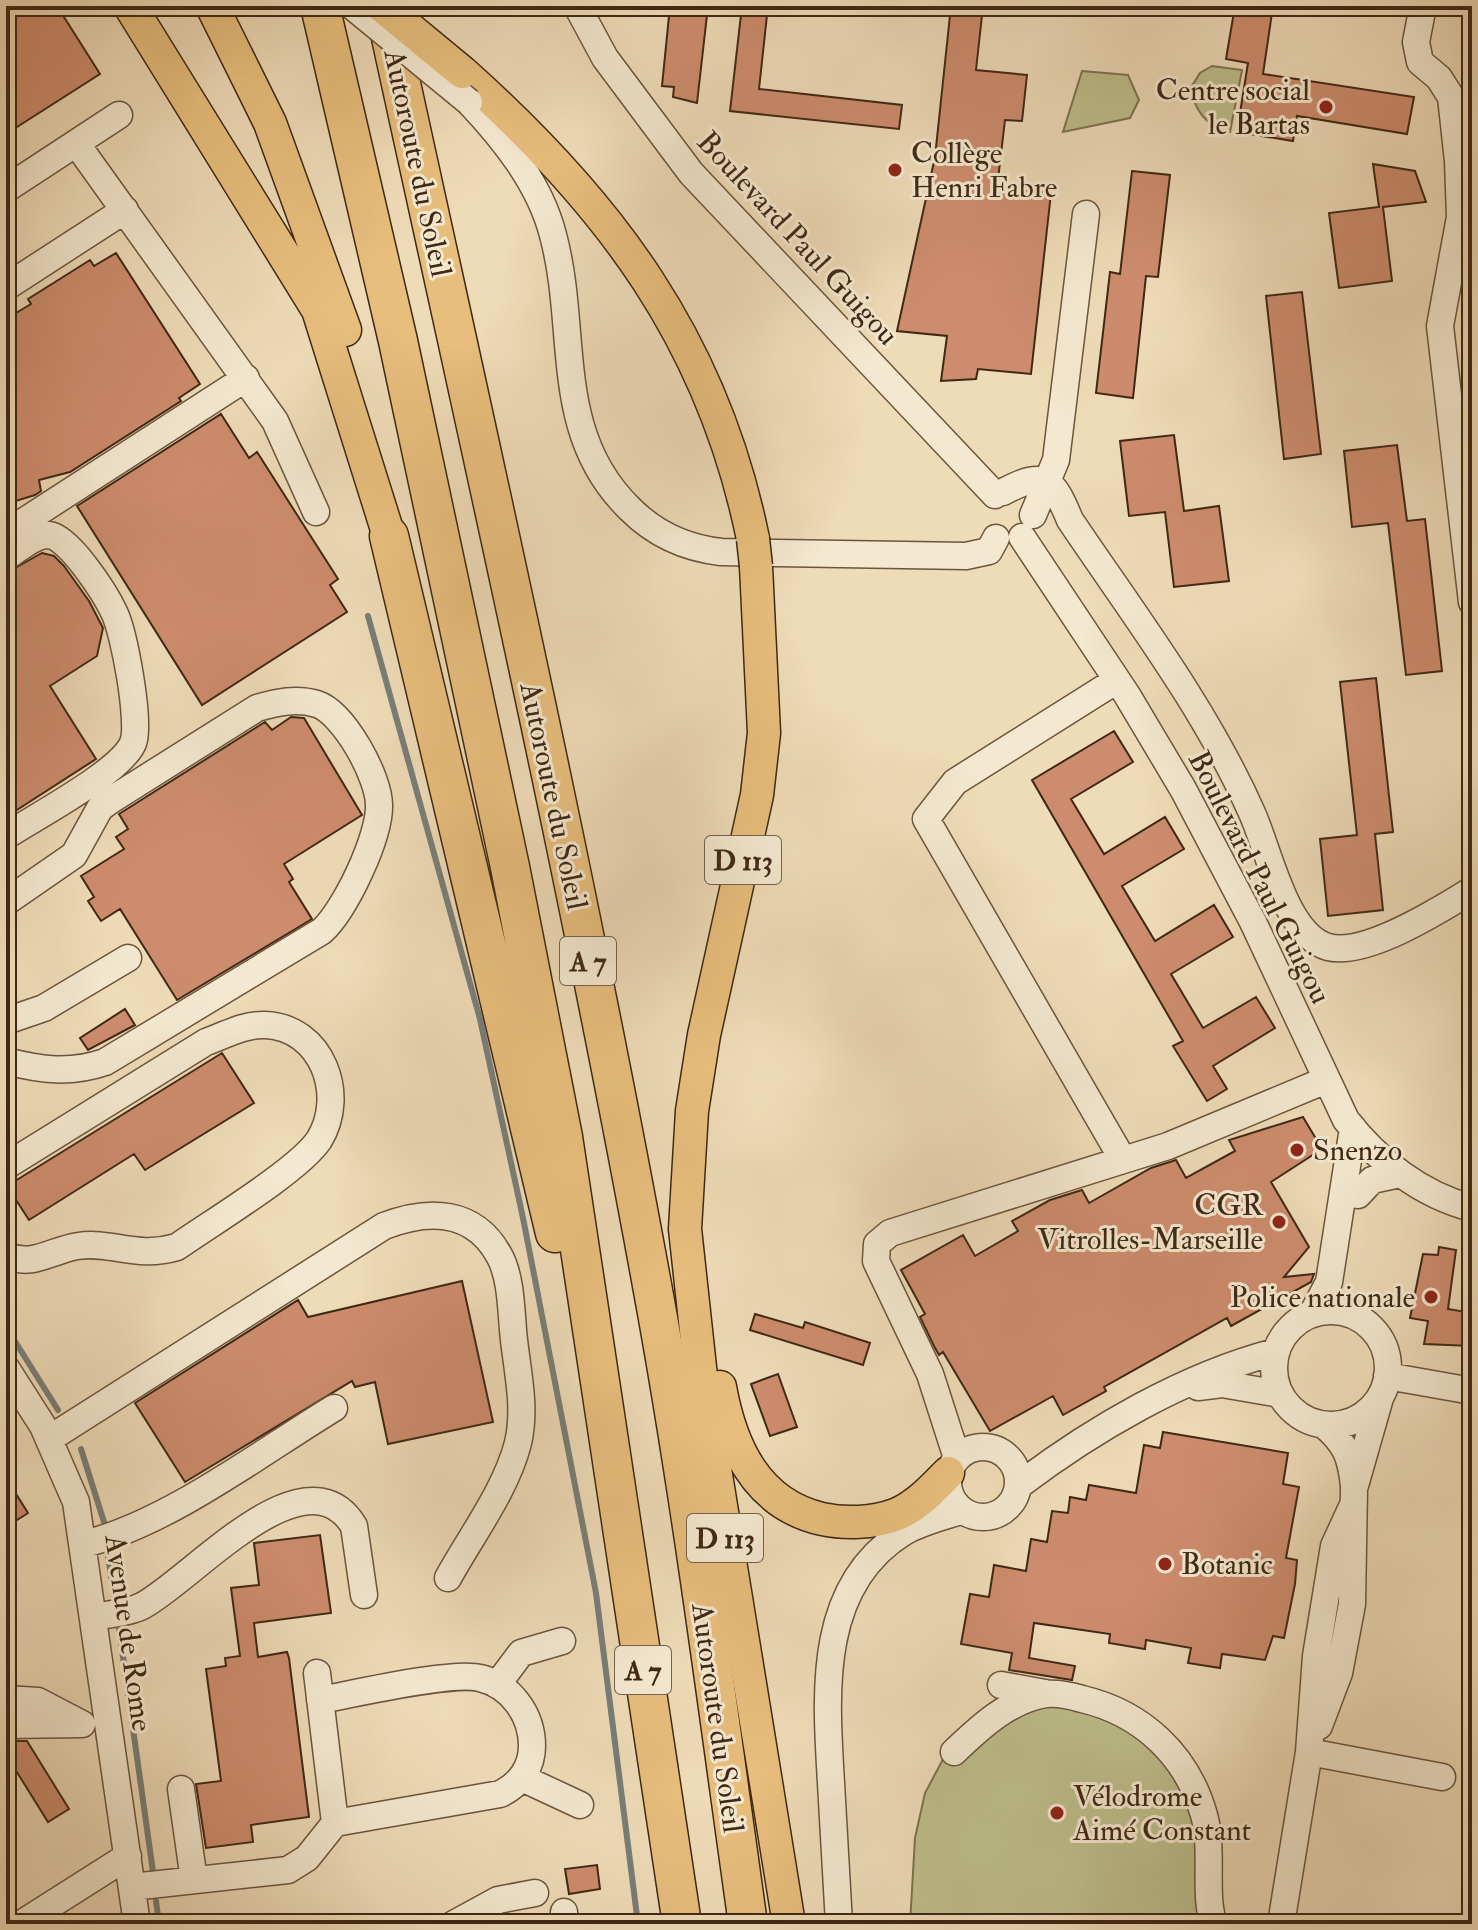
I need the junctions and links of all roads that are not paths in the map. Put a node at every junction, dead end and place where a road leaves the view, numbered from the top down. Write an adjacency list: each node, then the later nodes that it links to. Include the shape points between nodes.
1 (130, 6): 23 (main road, via 318,310)
2 (212, 6): 23 (main road, via 270,123 332,287)
3 (320, 6): 53 (highway, Autoroute du Soleil / A 7, via 510,867 563,1137)
4 (352, 6): 8 (street, bridge)
5 (383, 6): 8 (main road, D 113, bridge); 62 (highway, Autoroute du Soleil / A 7, via 548,766 652,1286)
6 (577, 6): 18 (street, Boulevard Paul Guigou, via 622,83 691,173)
7 (1423, 6): 11 (street, via 1416,42 1420,62 1451,97)
8 (466, 87): 21 (street, via 507,145 549,221 583,439 596,469 636,516 682,545 721,552 966,556 989,551); 35 (main road, D 113, via 542,147 599,209 678,328 735,459 754,552 764,733 757,795 704,1035)
9 (119, 115): 10 (street)
10 (76, 143): 12 (street); 13 (street)
11 (1465, 161): 25 (street, via 1440,326)
12 (6, 189)
13 (125, 210): 15 (street); 16 (street)
14 (1086, 214): 17 (street)
15 (6, 287)
16 (246, 378): 19 (street, via 275,421); 22 (street)
17 (1050, 482): 18 (street, via 1027,479); 20 (street); 21 (street)
18 (999, 494): 21 (street, Boulevard Paul Guigou, via 1027,499); 21 (street, via 984,517)
19 (316, 512)
20 (1070, 520): 21 (street); 28 (street, via 1218,744 1292,915 1308,935 1327,946 1349,948 1422,920)
21 (1021, 528): 26 (street, Boulevard Paul Guigou)
22 (6, 533)
23 (389, 536): 53 (highway, via 562,1262)
24 (6, 557): 27 (street, via 47,535 69,545 114,611 136,727 125,756)
25 (1472, 602)
26 (1117, 680): 33 (street, Boulevard Paul Guigou, via 1183,789 1253,922); 36 (street, via 955,782 926,819)
27 (6, 836)
28 (1472, 890)
29 (6, 902): 32 (street, via 74,855 100,808 257,708 296,700 320,705 335,715 376,783 377,824 342,909 322,931 105,1062 67,1071)
30 (128, 958): 31 (street, via 44,1008)
31 (6, 1021)
32 (6, 1061)
33 (1326, 1080): 34 (street, Boulevard Paul Guigou); 36 (street)
34 (1359, 1136): 38 (street, Boulevard Paul Guigou); 39 (street); 42 (street, via 1329,1282)
35 (689, 1151): 59 (main road, via 701,1281 722,1394 736,1448 752,1475 777,1501 804,1515 862,1522 895,1515 920,1500); 95 (main road, D 113, via 685,1229 703,1395)
36 (1123, 1160): 46 (street, via 890,1233 877,1244 876,1261)
37 (6, 1166): 41 (street, via 206,1042 241,1028 265,1024 291,1031 326,1066 334,1091 319,1139 302,1159 177,1247 136,1253 82,1245 20,1261)
38 (1400, 1174): 39 (street, via 1372,1180); 40 (street, Boulevard Paul Guigou, via 1448,1202)
39 (1358, 1195): 43 (street, via 1345,1288)
40 (1472, 1208)
41 (6, 1255)
42 (1312, 1314): 43 (street); 44 (street, via 1289,1329)
43 (1351, 1314): 47 (street, via 1380,1339 1387,1357)
44 (1275, 1352): 48 (street, via 1241,1361); 50 (street)
45 (6, 1368): 51 (street, Avenue de Rome)
46 (930, 1374): 57 (street); 59 (street)
47 (1384, 1387): 49 (street); 54 (street, via 1356,1420); 61 (street)
48 (1178, 1390): 50 (street, via 1222,1384); 56 (street)
49 (1472, 1391)
50 (1280, 1394): 54 (street, via 1298,1414)
51 (14, 1397): 55 (street, Avenue de Rome)
52 (334, 1408): 64 (street, via 171,1507)
53 (604, 1417): 92 (highway, Autoroute du Soleil / A 7)
54 (1324, 1425): 61 (street, via 1351,1456)
55 (49, 1439): 64 (street, Avenue de Rome, via 76,1502); 65 (street, via 384,1226 431,1213 458,1220 477,1230 501,1258 522,1403 510,1465)
56 (1072, 1445): 58 (street); 60 (street)
57 (982, 1447): 58 (street); 59 (street)
58 (1008, 1457): 60 (street)
59 (953, 1466): 63 (street, via 949,1494)
60 (1018, 1486): 63 (street, via 1002,1513 982,1518)
61 (1353, 1498): 79 (street, via 1352,1604 1339,1673)
62 (688, 1501): 93 (highway, Autoroute du Soleil / A 7); 94 (highway)
63 (961, 1511): 96 (street, via 903,1532 874,1556 850,1591 832,1635 825,1687)
64 (84, 1544): 67 (street, Avenue de Rome)
65 (448, 1578)
66 (364, 1595): 67 (street, via 348,1516 321,1501 302,1501 255,1521 138,1608)
67 (94, 1617): 77 (street, Avenue de Rome)
68 (562, 1641): 70 (street, via 521,1653)
69 (317, 1673): 74 (street)
70 (497, 1685): 74 (street, via 462,1677); 81 (street, via 516,1700 528,1720 532,1755)
71 (1001, 1685): 72 (street)
72 (1047, 1694): 78 (street, via 992,1718); 97 (street, via 1110,1705 1156,1733 1175,1758 1203,1811 1211,1841)
73 (6, 1699): 75 (street, via 38,1701)
74 (320, 1700): 84 (street)
75 (82, 1724): 76 (street); 77 (street)
76 (6, 1725)
77 (110, 1732): 85 (street, Avenue de Rome)
78 (954, 1752)
79 (1309, 1752): 80 (street); 98 (street)
80 (1442, 1777)
81 (522, 1778): 83 (street); 84 (street, via 500,1794)
82 (181, 1789): 86 (street)
83 (580, 1805)
84 (335, 1823): 86 (street, via 307,1858 288,1870)
85 (128, 1856): 87 (street, Avenue de Rome); 90 (street)
86 (194, 1880): 87 (street)
87 (132, 1887): 91 (street, Avenue de Rome)
88 (535, 1893): 89 (street, via 498,1900)
89 (461, 1923)
90 (21, 1924)
91 (137, 1924)
92 (682, 1924)
93 (748, 1924)
94 (769, 1924)
95 (789, 1924)
96 (839, 1924)
97 (1214, 1924)
98 (1281, 1924)

